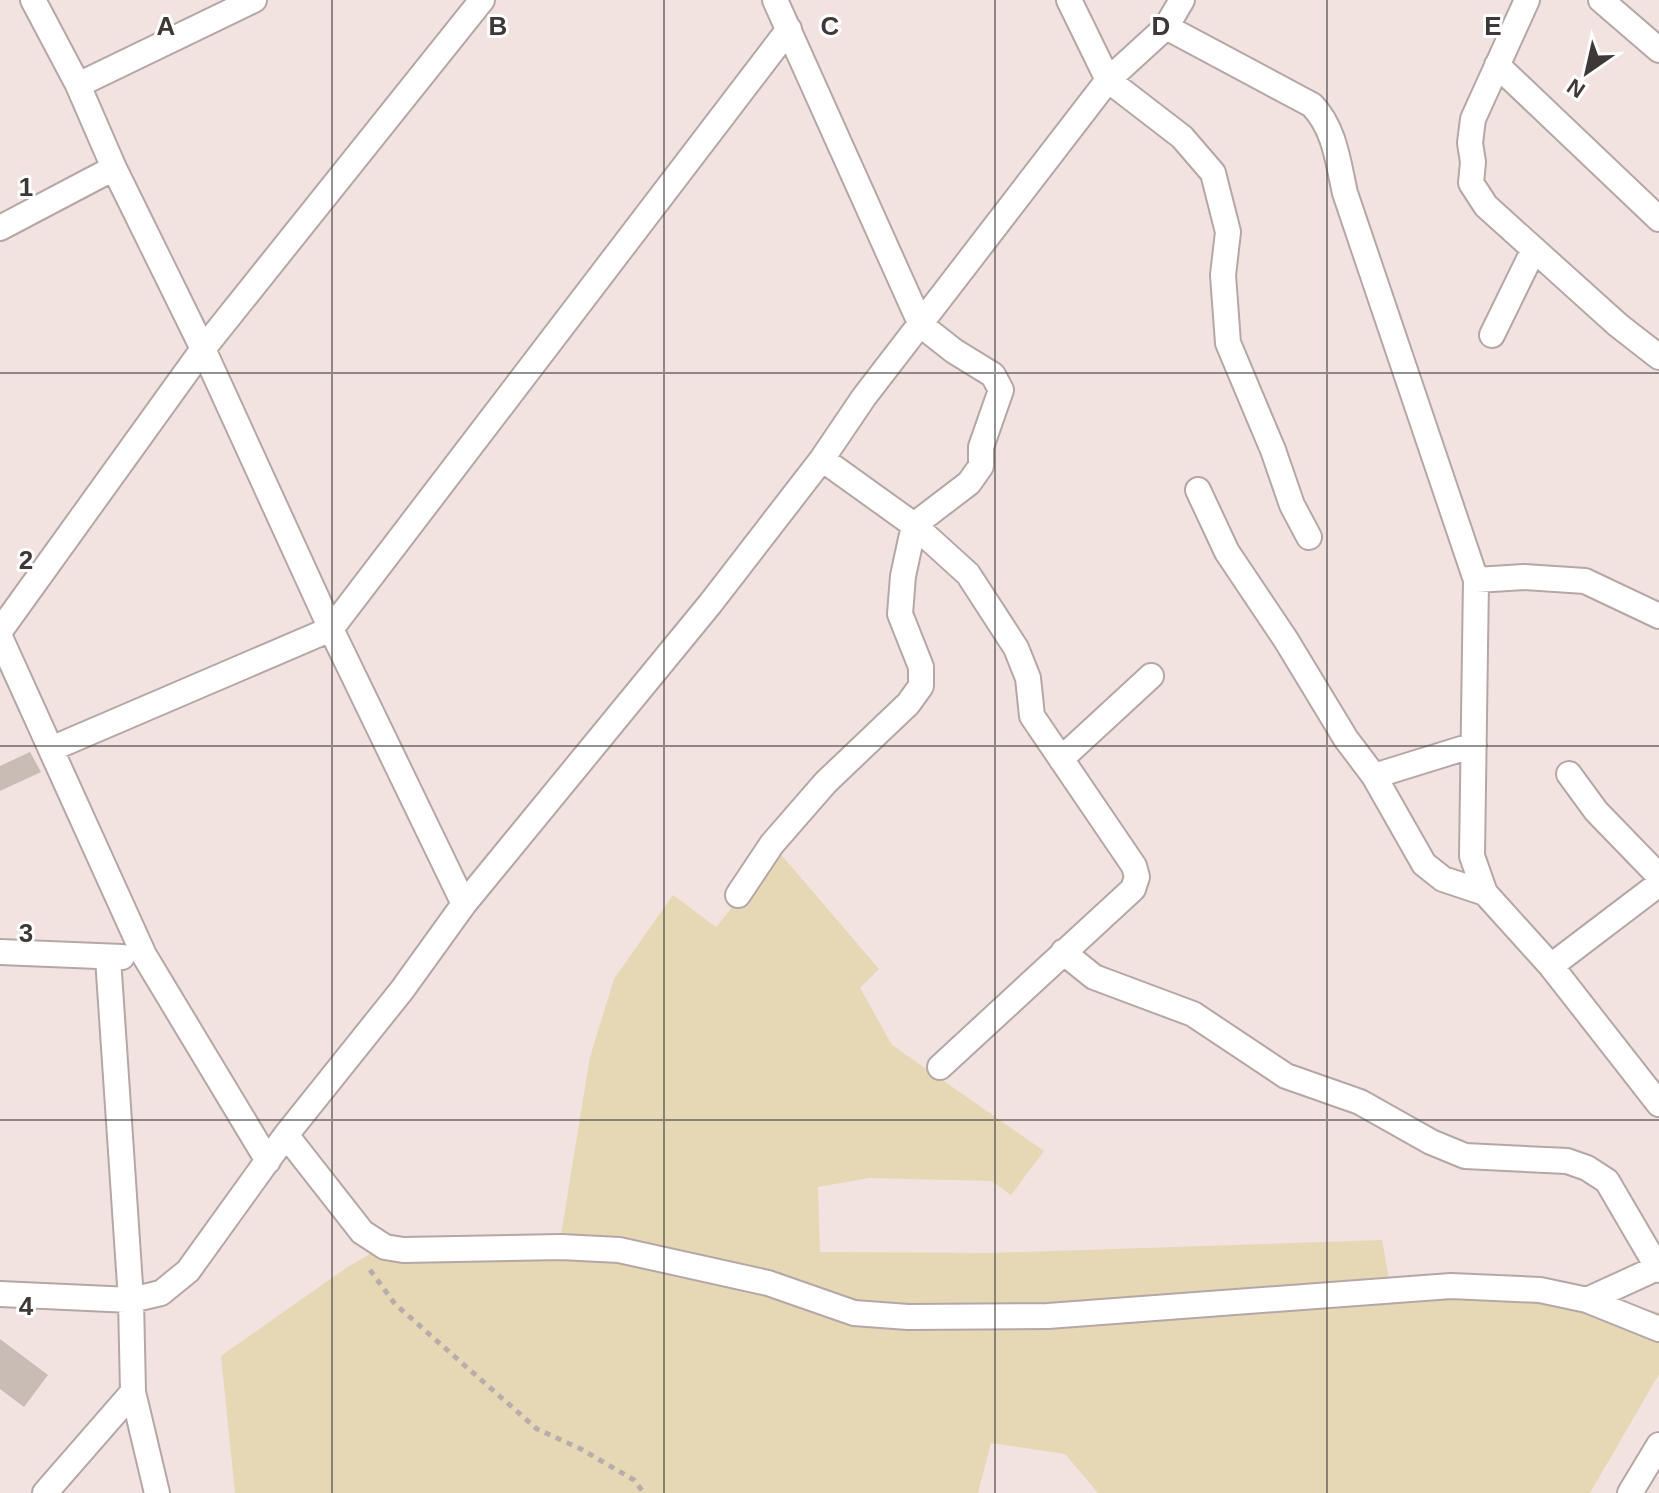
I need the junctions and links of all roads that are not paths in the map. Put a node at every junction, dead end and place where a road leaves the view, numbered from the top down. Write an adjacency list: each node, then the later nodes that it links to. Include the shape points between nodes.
1 (33, 0): 16 (street)
2 (254, 0): 16 (street)
3 (454, 0): 10 (street)
4 (482, 0): 10 (street)
5 (775, 0): 12 (street)
6 (1069, 0): 15 (street)
7 (1182, 0): 11 (street)
8 (1527, 0): 14 (street)
9 (1601, 0): 13 (street)
10 (465, 22): 23 (street)
11 (1166, 27): 15 (street); 29 (street, via 1312,105 1323,116)
12 (789, 29): 21 (street); 31 (street)
13 (1659, 50)
14 (1497, 65): 18 (street); 20 (street, via 1473,119 1471,183 1486,206)
15 (1108, 80): 21 (street); 28 (street, via 1182,137 1213,173 1228,232 1223,275 1228,343)
16 (78, 85): 17 (street)
17 (114, 168): 19 (street); 23 (street)
18 (1659, 219)
19 (0, 228)
20 (1534, 249): 22 (street); 24 (street)
21 (921, 325): 25 (street); 27 (street, via 993,375 1001,390 981,447 981,466 969,483)
22 (1492, 335)
23 (203, 349): 31 (street); 32 (street)
24 (1659, 357)
25 (822, 459): 27 (street); 43 (street)
26 (1198, 490): 39 (street, via 1227,552)
27 (914, 525): 37 (street, via 968,574 992,608 1028,678 1032,716); 42 (street, via 900,614 921,667 921,686 826,782 772,844)
28 (1309, 537)
29 (1476, 580): 30 (street, via 1585,581); 35 (street)
30 (1659, 616)
31 (331, 629): 36 (street); 43 (street)
32 (0, 631)
33 (0, 637): 36 (street)
34 (1151, 676): 37 (street)
35 (1474, 745): 39 (street); 41 (street, via 1472,856)
36 (51, 749): 46 (street)
37 (1061, 759): 45 (street, via 1137,877 1133,889)
38 (1569, 774): 40 (street, via 1596,811)
39 (1374, 776): 41 (street, via 1424,864 1443,879)
40 (1657, 872): 48 (street)
41 (1485, 893): 48 (street)
42 (738, 895)
43 (464, 904): 51 (street)
44 (0, 952): 47 (street)
45 (1063, 952): 49 (street); 53 (street, via 1094,977 1193,1014 1286,1076 1360,1102 1431,1142 1465,1156 1567,1161 1587,1168 1607,1181)
46 (144, 955): 47 (street); 52 (street)
47 (108, 958): 55 (street)
48 (1551, 966): 50 (street)
49 (940, 1067)
50 (1659, 1104)
51 (286, 1135): 52 (street); 56 (street, via 362,1232 385,1247 619,1250 768,1283 854,1313 1048,1316 1451,1286 1540,1290)
52 (268, 1161): 55 (street, via 188,1271 161,1293)
53 (1659, 1268): 56 (street)
54 (0, 1294): 55 (street)
55 (131, 1300): 58 (street)
56 (1587, 1300): 57 (street)
57 (1659, 1329)
58 (133, 1392): 60 (street); 61 (street)
59 (1659, 1445): 62 (street)
60 (45, 1493)
61 (157, 1493)
62 (1630, 1493)

